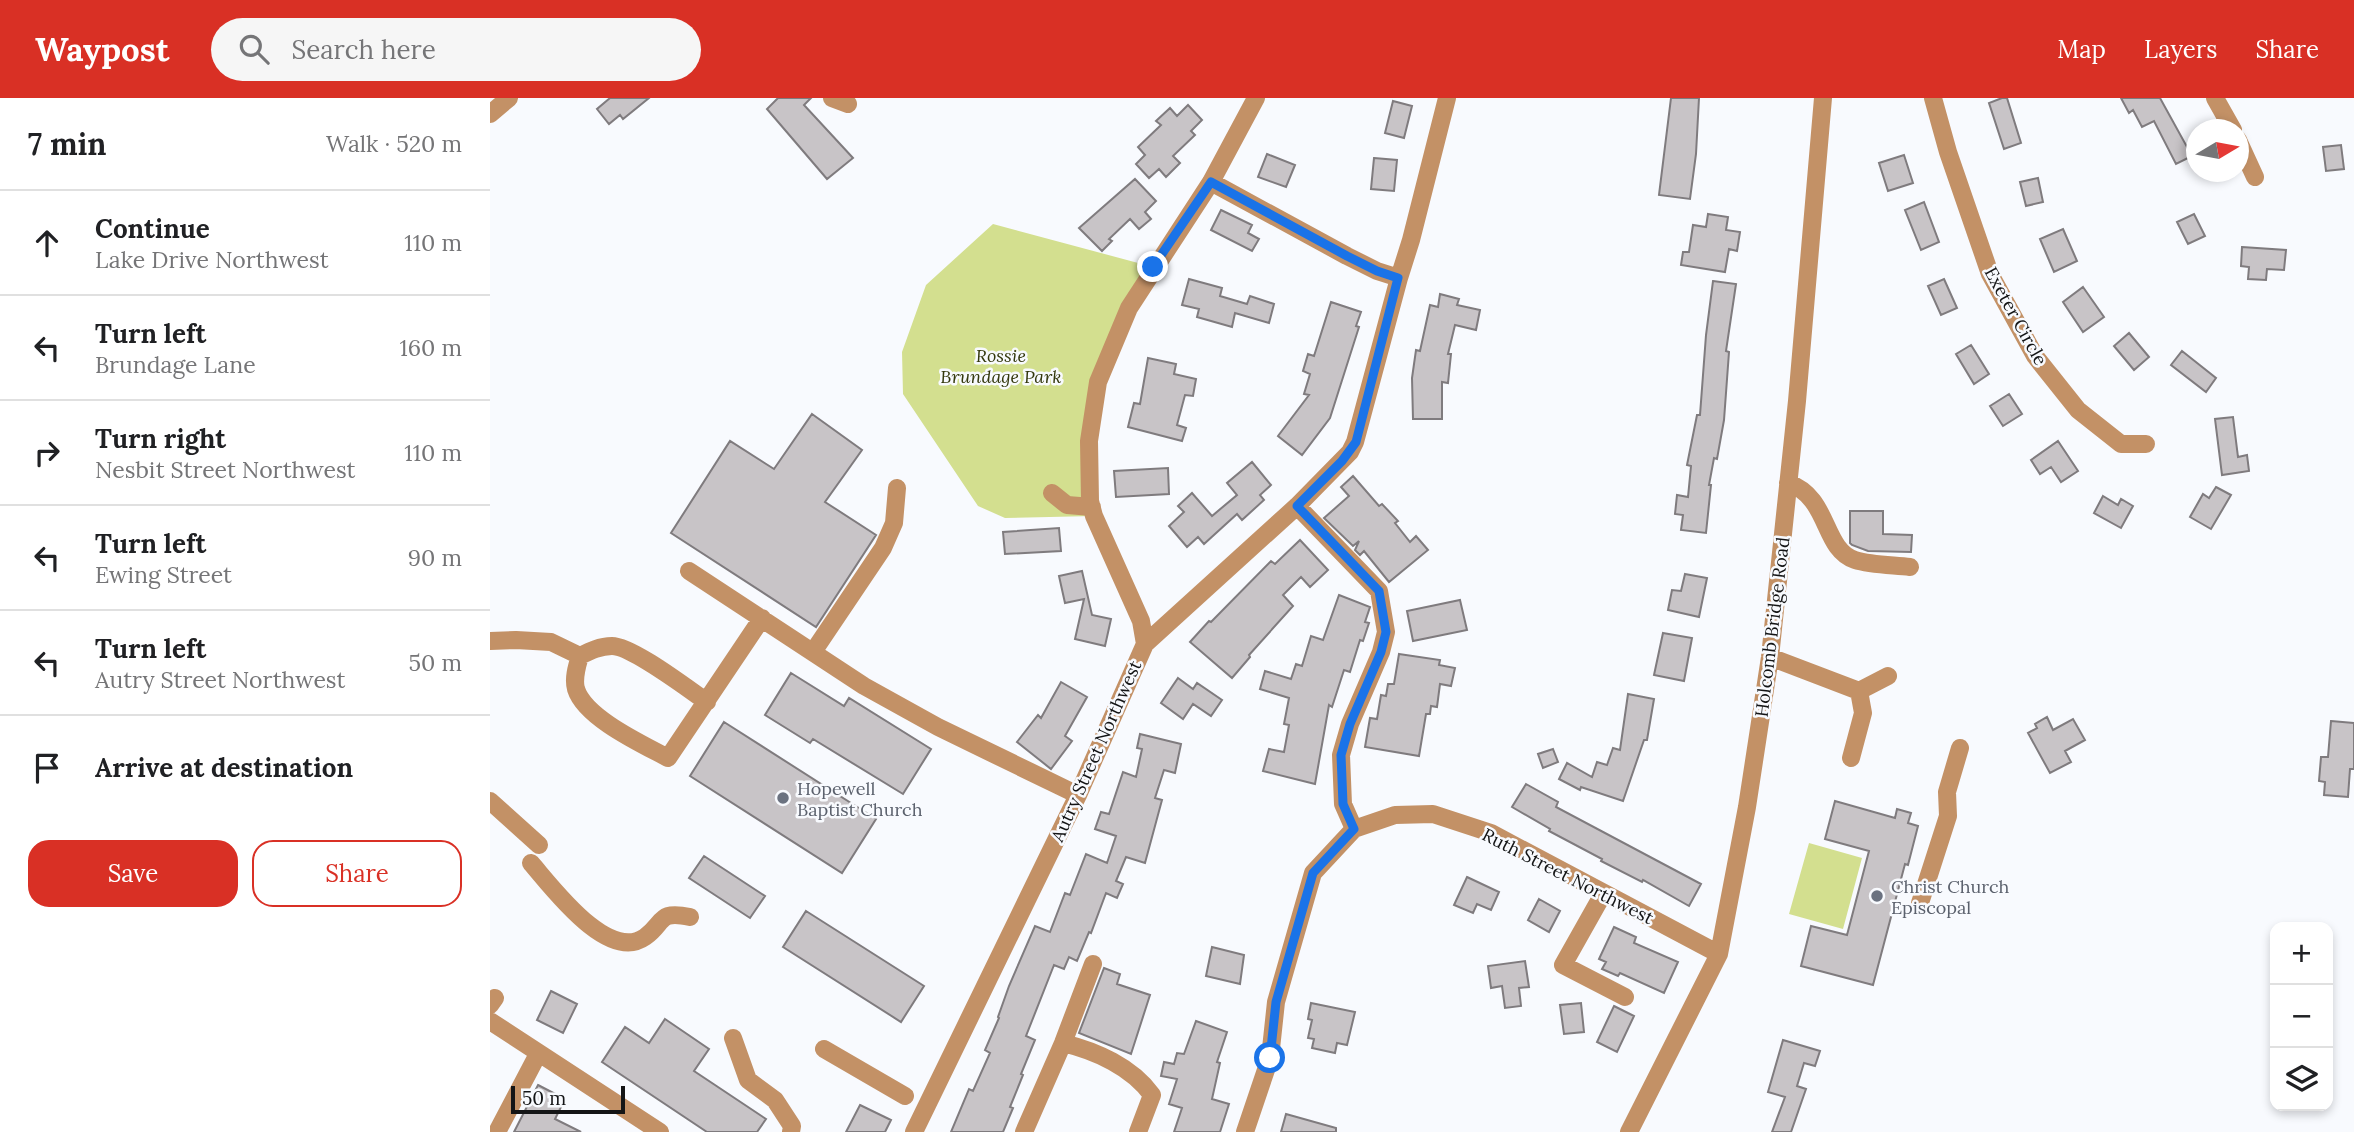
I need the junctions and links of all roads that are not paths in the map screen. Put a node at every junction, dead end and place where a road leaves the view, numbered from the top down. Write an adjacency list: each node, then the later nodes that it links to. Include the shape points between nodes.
1 (509, 98): 7 (street)
2 (1256, 98): 11 (street, Autry Street Northwest)
3 (1447, 98): 12 (street)
4 (1823, 98): 14 (street, Holcomb Bridge Road)
5 (1933, 98): 13 (street, Exeter Circle, via 1990,274 2035,356 2078,410 2121,444)
6 (2215, 98): 8 (street)
7 (490, 114)
8 (2227, 119)
9 (2249, 164): 10 (street)
10 (2255, 177)
11 (1211, 182): 12 (street, via 1347,256); 18 (street, Autry Street Northwest, via 1129,308 1098,382 1089,441)
12 (1398, 278): 17 (street, via 1356,442)
13 (2146, 444)
14 (1788, 483): 19 (street, via 1814,499 1844,554 1854,560); 26 (street, Holcomb Bridge Road)
15 (897, 488): 24 (street, via 894,523 883,548)
16 (1052, 493): 18 (street, via 1066,505)
17 (1297, 506): 23 (street); 34 (street, via 1379,591 1386,632 1341,755 1343,804)
18 (1092, 507): 23 (street, Autry Street Northwest, via 1141,621)
19 (1910, 567)
20 (689, 570): 21 (street)
21 (762, 618): 24 (street); 29 (street)
22 (490, 641): 25 (street, via 551,642)
23 (1145, 644): 32 (street, Autry Street Northwest)
24 (813, 652): 32 (street, via 938,727)
25 (580, 656): 29 (street, via 614,646 633,653); 29 (street, via 575,687 583,703 668,758)
26 (1770, 657): 28 (street); 40 (street, Holcomb Bridge Road)
27 (1888, 676): 28 (street)
28 (1859, 691): 31 (street, via 1863,713)
29 (707, 702)
30 (1960, 748): 38 (street, via 1947,792 1948,816)
31 (1851, 758)
32 (1078, 795): 49 (street, Autry Street Northwest)
33 (492, 809): 35 (street)
34 (1354, 829): 37 (street, Ruth Street Northwest, via 1395,815 1433,814 1491,834); 57 (street, Ruth Street Northwest, via 1313,873 1276,1002 1270,1058)
35 (539, 845)
36 (531, 863): 39 (street, via 598,933 619,941 634,943 659,920 675,914)
37 (1603, 894): 40 (street, Ruth Street Northwest); 42 (street, via 1563,965)
38 (1920, 903)
39 (690, 916)
40 (1718, 954): 58 (street, Holcomb Bridge Road)
41 (1093, 964): 45 (street)
42 (1625, 997)
43 (490, 1021): 47 (street)
44 (733, 1038): 53 (street, via 748,1080 775,1100 792,1126)
45 (1063, 1044): 55 (street); 56 (street, via 1116,1064 1144,1083 1152,1095)
46 (824, 1049): 50 (street)
47 (538, 1054): 51 (street); 52 (street)
48 (924, 1068): 49 (street)
49 (941, 1077): 54 (street, Autry Street Northwest)
50 (905, 1096)
51 (495, 1129)
52 (660, 1132)
53 (790, 1132)
54 (914, 1132)
55 (1024, 1132)
56 (1138, 1132)
57 (1245, 1132)
58 (1629, 1132)

